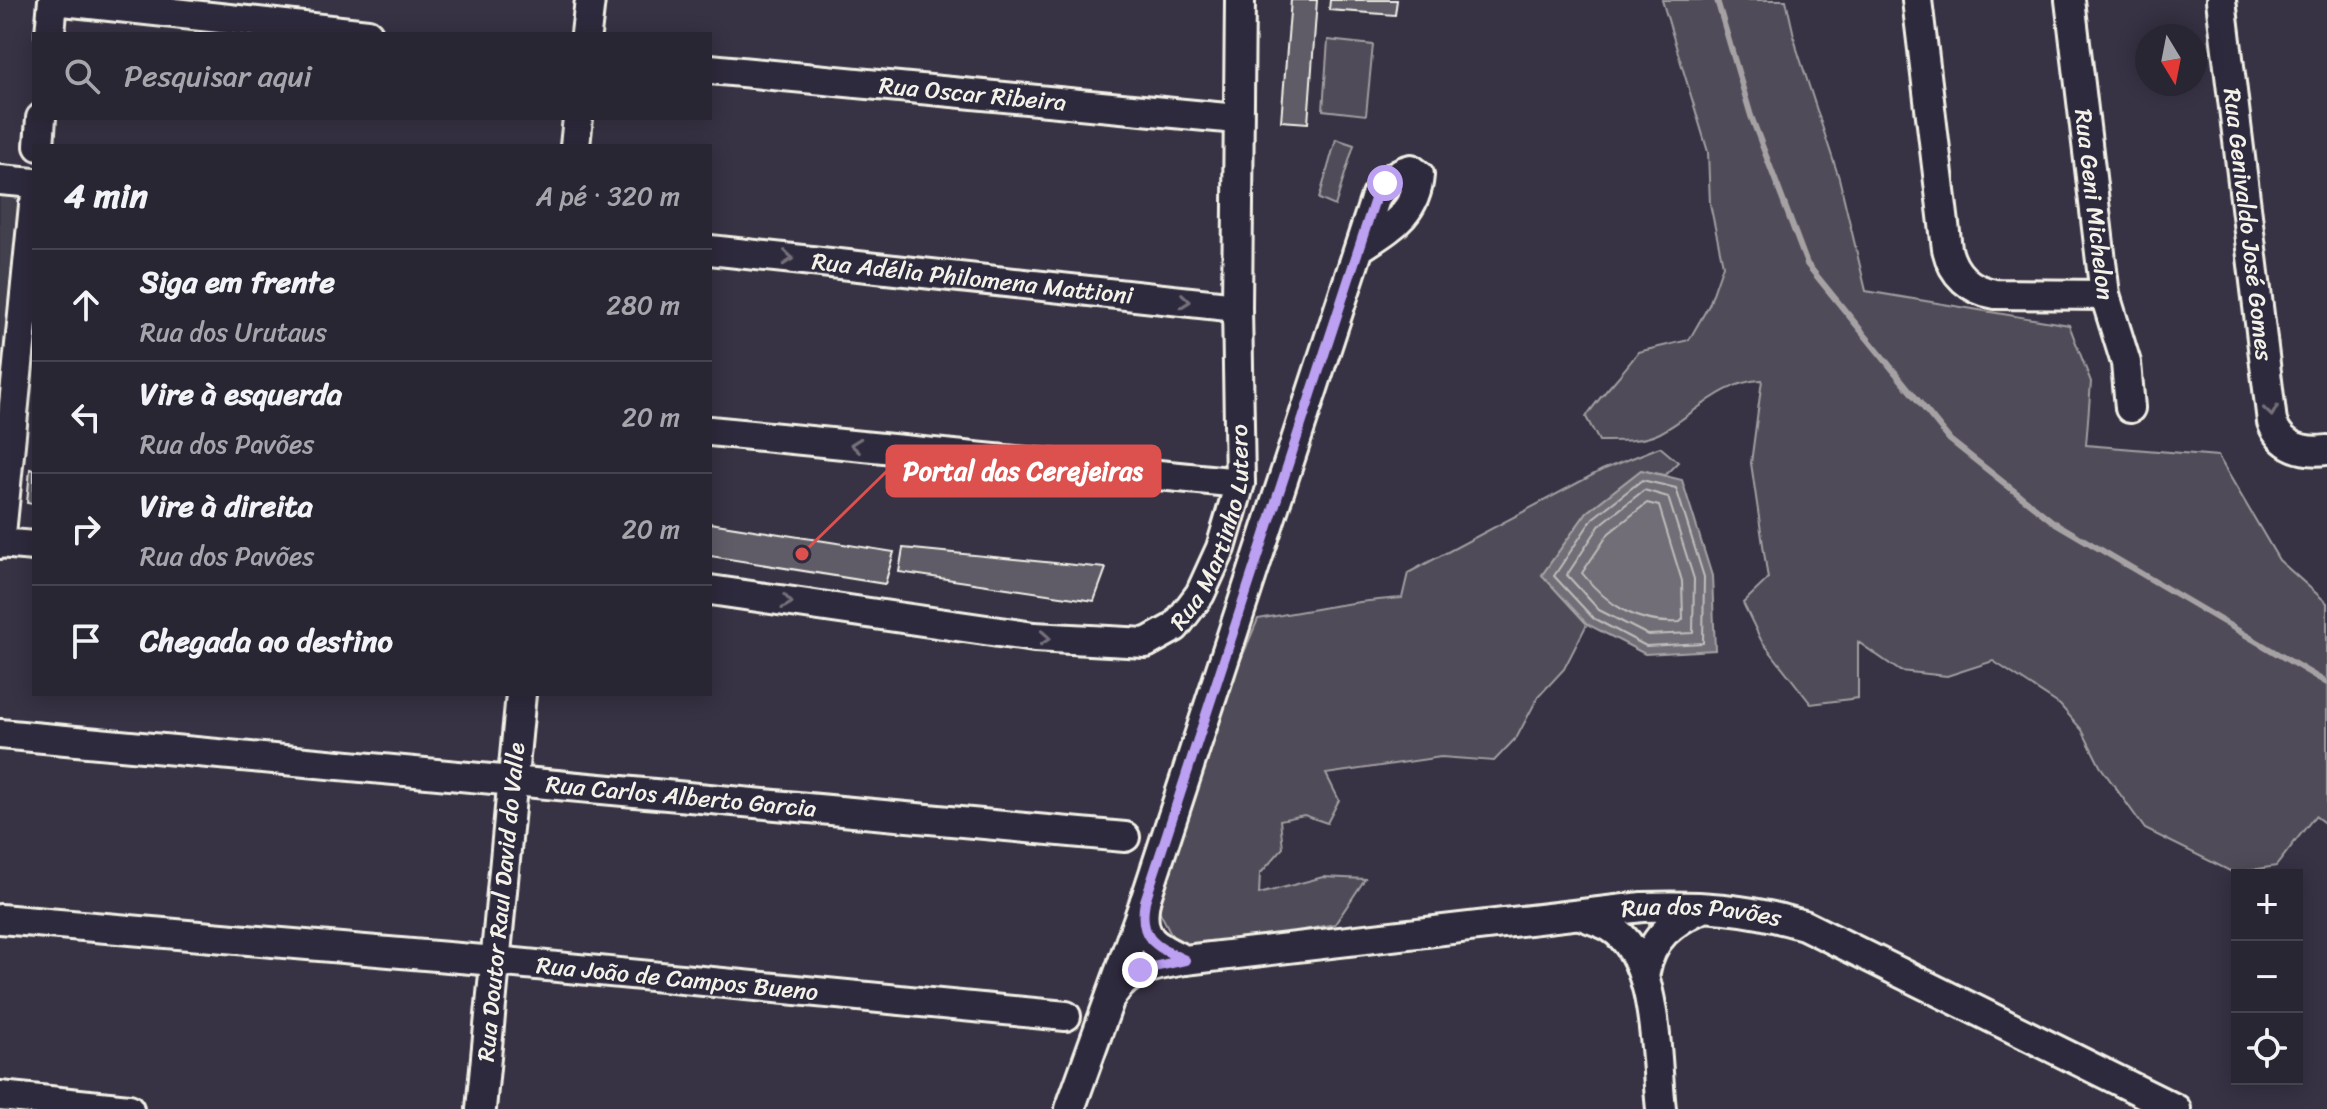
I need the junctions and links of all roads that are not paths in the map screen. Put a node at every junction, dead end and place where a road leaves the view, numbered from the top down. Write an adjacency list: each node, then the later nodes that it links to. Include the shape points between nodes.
1 (54, 0): 7 (street); 8 (street)
2 (590, 0): 9 (street)
3 (1240, 0): 11 (street, Rua Martinho Lutero)
4 (1917, 0): 21 (street, via 1953,266 1963,280 1995,294)
5 (2070, 0): 21 (street, Rua Geni Michelon)
6 (2221, 0): 26 (street, Rua Genivaldo José Gomes, one-way to 26, via 2272,422 2289,444)
7 (50, 32)
8 (350, 32)
9 (586, 32)
10 (712, 69): 11 (street, Rua Oscar Ribeira)
11 (1237, 119): 22 (street, Rua Martinho Lutero)
12 (41, 120): 14 (street)
13 (578, 120): 15 (street)
14 (39, 144)
15 (575, 144)
16 (0, 180): 17 (street)
17 (32, 183)
18 (32, 224): 23 (street)
19 (1361, 247): 35 (street)
20 (712, 250): 22 (street, Rua Adélia Philomena Mattioni, one-way to 22)
21 (2105, 295): 24 (street, Rua Geni Michelon, via 2126,363)
22 (1237, 307): 27 (street, Rua Martinho Lutero)
23 (17, 364): 28 (street)
24 (2130, 408)
25 (712, 431): 27 (street, one-way to 25)
26 (2327, 450)
27 (1240, 483): 30 (street, Rua Martinho Lutero, one-way to 27, via 1034,637 1146,643 1175,627 1200,594 1221,548)
28 (0, 543): 29 (street)
29 (32, 546)
30 (712, 590)
31 (521, 696): 33 (street, Rua Doutor Raul David do Valle)
32 (0, 734): 33 (street, Rua Carlos Alberto Garcia)
33 (513, 781): 34 (street, Rua Carlos Alberto Garcia); 40 (street, Rua Doutor Raul David do Valle)
34 (1125, 837)
35 (1145, 901): 39 (street, via 1141,924 1148,936); 42 (street)
36 (1710, 905): 37 (street, Rua dos Pavões); 41 (street, via 1666,929); 49 (street, Rua dos Pavões, via 1804,925)
37 (1576, 913): 39 (street, Rua dos Pavões); 41 (street, via 1612,928)
38 (0, 919): 40 (street, Rua João de Campos Bueno)
39 (1185, 960): 42 (street, Rua dos Pavões, via 1140,970 1122,980)
40 (495, 961): 43 (street, Rua João de Campos Bueno); 46 (street, Rua Doutor Raul David do Valle)
41 (1645, 972): 48 (street)
42 (1107, 1005): 47 (street)
43 (1066, 1016)
44 (0, 1096): 45 (street)
45 (129, 1109)
46 (481, 1109)
47 (1070, 1109)
48 (1661, 1109)
49 (2176, 1109)

